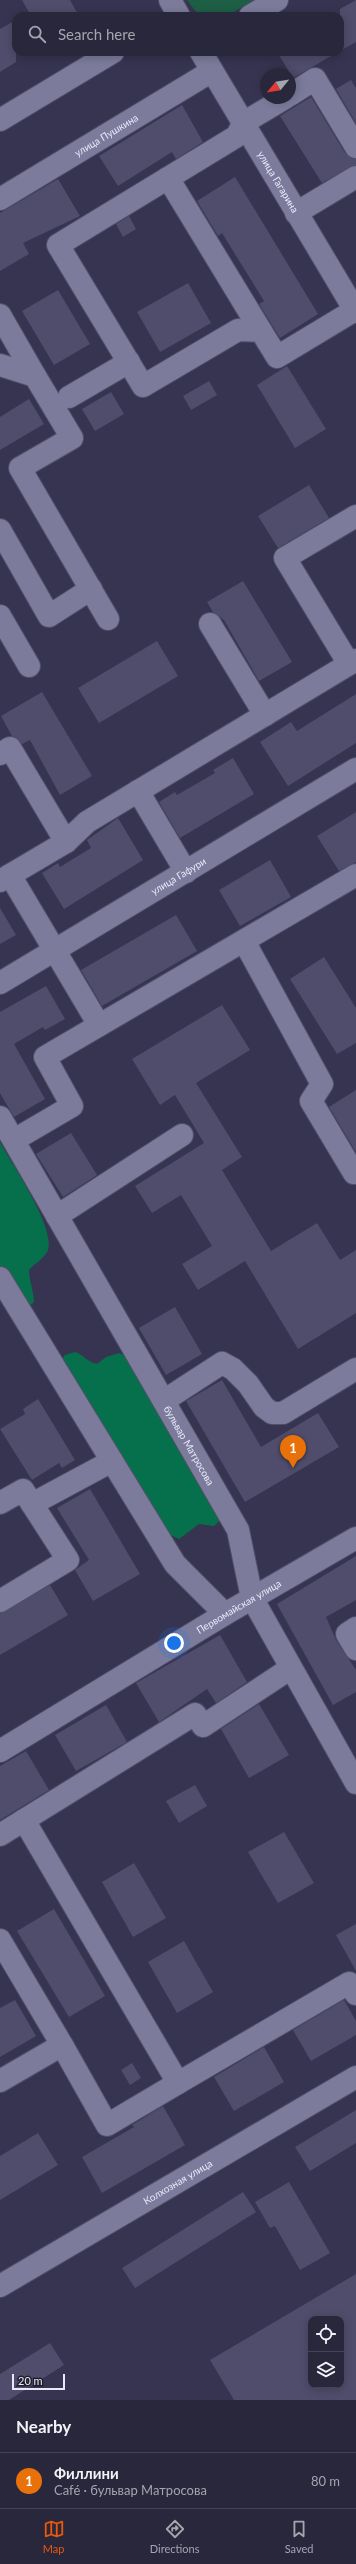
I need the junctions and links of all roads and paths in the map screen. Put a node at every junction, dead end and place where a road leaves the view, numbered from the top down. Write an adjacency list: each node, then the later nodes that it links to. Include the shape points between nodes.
1 (277, 0): 2 (street)
2 (257, 12)
3 (106, 56): 8 (street)
4 (203, 56): 5 (street, улица Гагарина)
5 (212, 71): 9 (street, улица Гагарина); 13 (street, улица Пушкина)
6 (296, 92): 10 (street, via 316,80)
7 (275, 104): 9 (street)
8 (0, 120)
9 (243, 124): 12 (street, via 237,136); 14 (street, улица Гагарина)
10 (356, 147)
11 (356, 177): 14 (street)
12 (168, 178): 17 (street); 18 (street, via 58,245)
13 (0, 199)
14 (296, 213): 15 (street, улица Гагарина)
15 (355, 311): 17 (street, via 277,357)
16 (0, 315): 20 (street)
17 (261, 331): 18 (street, via 238,330 143,386)
18 (129, 362): 21 (street)
19 (0, 365): 20 (street)
20 (35, 376): 24 (street, via 72,438 20,468)
21 (69, 397)
22 (356, 516): 28 (street, via 285,558)
23 (0, 530): 24 (street, via 49,616)
24 (91, 589): 26 (street)
25 (0, 616): 29 (street)
26 (108, 619)
27 (210, 624): 30 (street)
28 (352, 662): 30 (street)
29 (29, 666)
30 (265, 715): 33 (street)
31 (0, 754): 34 (street, via 10,748)
32 (356, 769): 35 (street, улица Гафури)
33 (138, 791): 34 (street, via 87,822); 35 (street)
34 (66, 842): 37 (street)
35 (186, 872): 39 (street, улица Гафури)
36 (356, 875): 38 (street)
37 (5, 878): 39 (street)
38 (244, 941): 41 (street); 45 (street, via 322,1084 311,1101)
39 (56, 950): 40 (street, улица Гафури); 41 (street)
40 (0, 983)
41 (99, 1025): 44 (street, via 45,1057 72,1106)
42 (0, 1117): 44 (street, бульвар Матросова)
43 (182, 1135): 46 (street)
44 (14, 1140): 46 (street, бульвар Матросова)
45 (356, 1173)
46 (57, 1216): 49 (street, бульвар Матросова)
47 (0, 1280): 50 (street)
48 (356, 1369): 49 (street, via 283,1413 272,1413 264,1407 248,1384 233,1369 222,1363)
49 (165, 1400): 54 (street, бульвар Матросова, via 238,1530)
50 (112, 1461): 52 (street); 56 (street, via 175,1564)
51 (0, 1503): 52 (street, via 23,1490)
52 (32, 1504): 55 (street, via 68,1560)
53 (356, 1538): 54 (street, Первомайская улица)
54 (252, 1598): 56 (street, Первомайская улица); 59 (street, бульвар Матросова)
55 (0, 1601)
56 (225, 1614): 60 (street, Первомайская улица)
57 (356, 1628): 58 (street, via 347,1634)
58 (356, 1649)
59 (292, 1668): 61 (street, бульвар Матросова); 62 (street, via 203,1726 195,1714)
60 (0, 1751)
61 (356, 1783)
62 (24, 1820): 63 (street); 69 (street)
63 (0, 1835)
64 (0, 1940): 66 (street)
65 (356, 1994): 69 (street, via 349,1983)
66 (62, 2045): 68 (street); 69 (street, via 107,2125)
67 (356, 2077): 70 (street, Колхозная улица)
68 (0, 2080)
69 (178, 2083)
70 (0, 2286)

